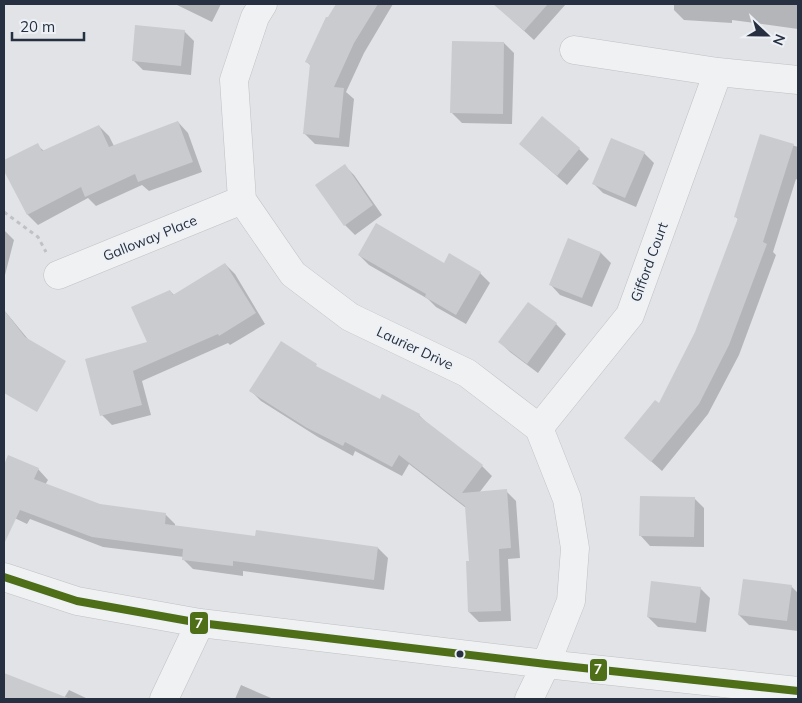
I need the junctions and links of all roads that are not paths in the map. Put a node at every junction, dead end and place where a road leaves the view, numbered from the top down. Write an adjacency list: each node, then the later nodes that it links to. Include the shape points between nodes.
1 (262, 4): 5 (street, via 234,80)
2 (574, 50): 3 (street)
3 (718, 72): 4 (street); 7 (street, Gifford Court, via 630,315)
4 (798, 80)
5 (242, 200): 6 (street, Galloway Place); 7 (street, Laurier Drive, via 293,274 350,317 467,373)
6 (58, 275)
7 (539, 428): 10 (street, via 567,499 576,548 571,601)
8 (4, 578): 9 (street, via 77,601)
9 (200, 623): 10 (street); 12 (street)
10 (546, 664): 11 (street); 13 (street)
11 (798, 691)
12 (164, 699)
13 (529, 699)

